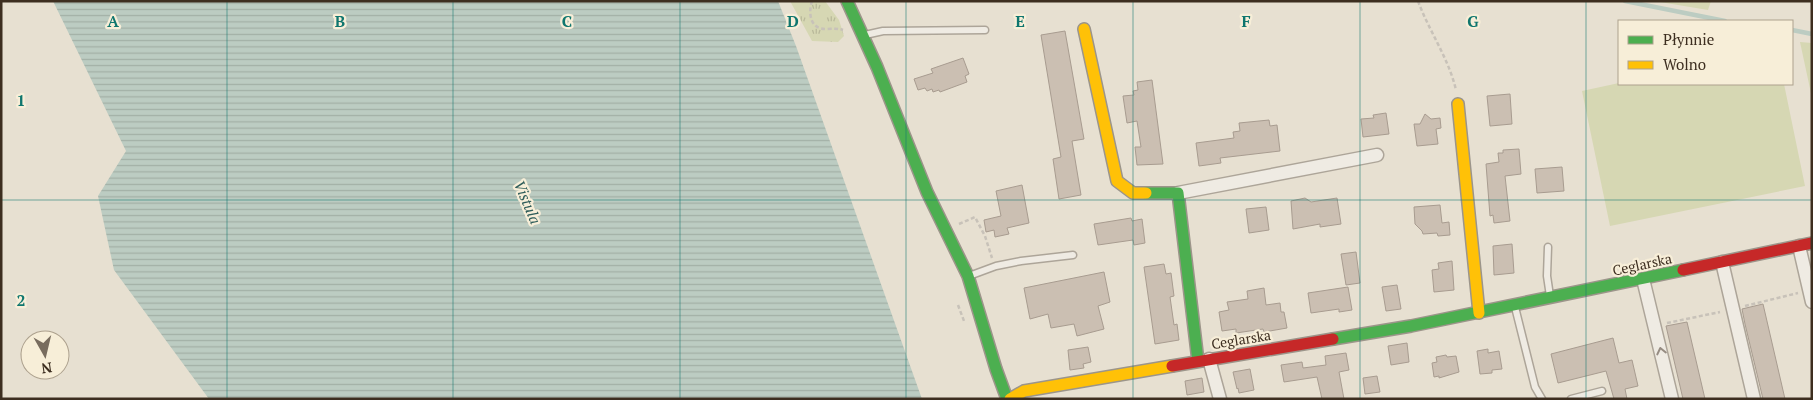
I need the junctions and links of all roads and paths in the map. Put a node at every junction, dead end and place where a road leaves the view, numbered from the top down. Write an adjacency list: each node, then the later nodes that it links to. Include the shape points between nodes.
1 (812, 1): 5 (path, via 809,11 815,25)
2 (846, 1): 7 (street)
3 (1418, 1): 8 (path, via 1456,87)
4 (1084, 29): 10 (street, via 1116,181 1134,193)
5 (845, 30)
6 (985, 30): 7 (lane, via 883,31)
7 (864, 36): 17 (street, via 923,182)
8 (1458, 104): 22 (street)
9 (1378, 156): 10 (street)
10 (1178, 193): 23 (street)
11 (975, 217): 16 (path)
12 (1806, 244): 15 (street, Ceglarska); 20 (street)
13 (1548, 247): 19 (lane)
14 (1073, 256): 16 (lane, via 1020,260)
15 (1722, 262): 18 (street, Ceglarska); 30 (street)
16 (996, 266): 17 (lane)
17 (968, 277): 25 (street, via 996,373)
18 (1643, 279): 19 (street, Ceglarska); 29 (street, one-way to 18)
19 (1550, 298): 21 (street, Ceglarska)
20 (1812, 302)
21 (1515, 306): 22 (street, Ceglarska); 27 (lane, via 1535,387)
22 (1478, 313): 23 (street, Ceglarska)
23 (1204, 360): 25 (street, Ceglarska, via 1024,391); 26 (street)
24 (1602, 391): 28 (lane)
25 (1009, 399)
26 (1220, 399)
27 (1542, 399)
28 (1572, 399)
29 (1672, 399)
30 (1754, 399)

